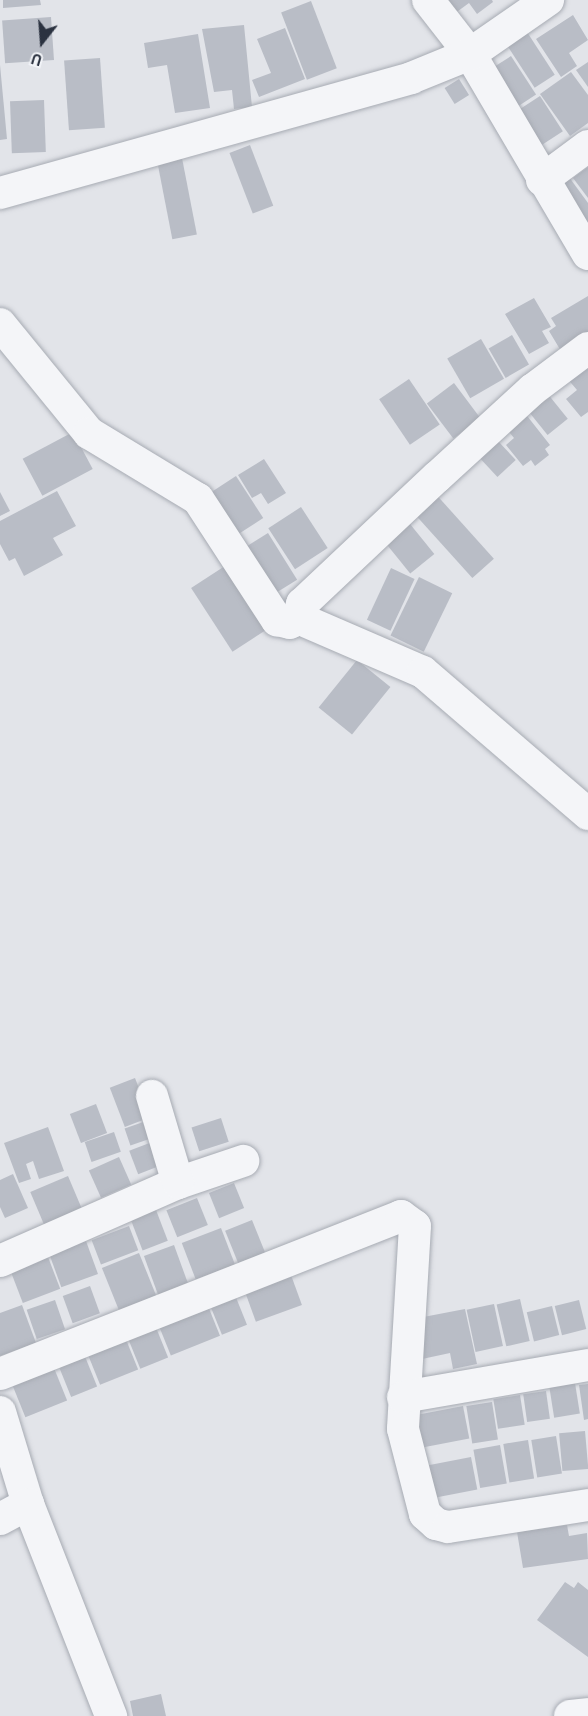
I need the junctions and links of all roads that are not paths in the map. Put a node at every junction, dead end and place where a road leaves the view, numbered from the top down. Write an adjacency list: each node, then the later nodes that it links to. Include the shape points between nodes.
1 (428, 0): 3 (street)
2 (548, 0): 3 (street)
3 (470, 54): 5 (street); 6 (street, via 411,78)
4 (588, 146): 5 (street)
5 (542, 180): 7 (street)
6 (0, 193)
7 (588, 254)
8 (0, 324): 10 (street, via 89,433 198,499 277,620 290,623)
9 (588, 348): 10 (street, via 531,390 437,477 302,604)
10 (298, 618): 11 (street, via 392,655 423,672)
11 (588, 814)
12 (152, 1096): 14 (street)
13 (243, 1161): 14 (street)
14 (178, 1183): 15 (street)
15 (0, 1261)
16 (588, 1365): 18 (street)
17 (0, 1374): 18 (street, via 401,1216 415,1226)
18 (403, 1397): 21 (street, via 403,1429 425,1514 436,1524 448,1527)
19 (0, 1412): 20 (street)
20 (28, 1504): 22 (street); 24 (street)
21 (588, 1505)
22 (0, 1520)
23 (588, 1714): 25 (street)
24 (111, 1716)
25 (570, 1716)

